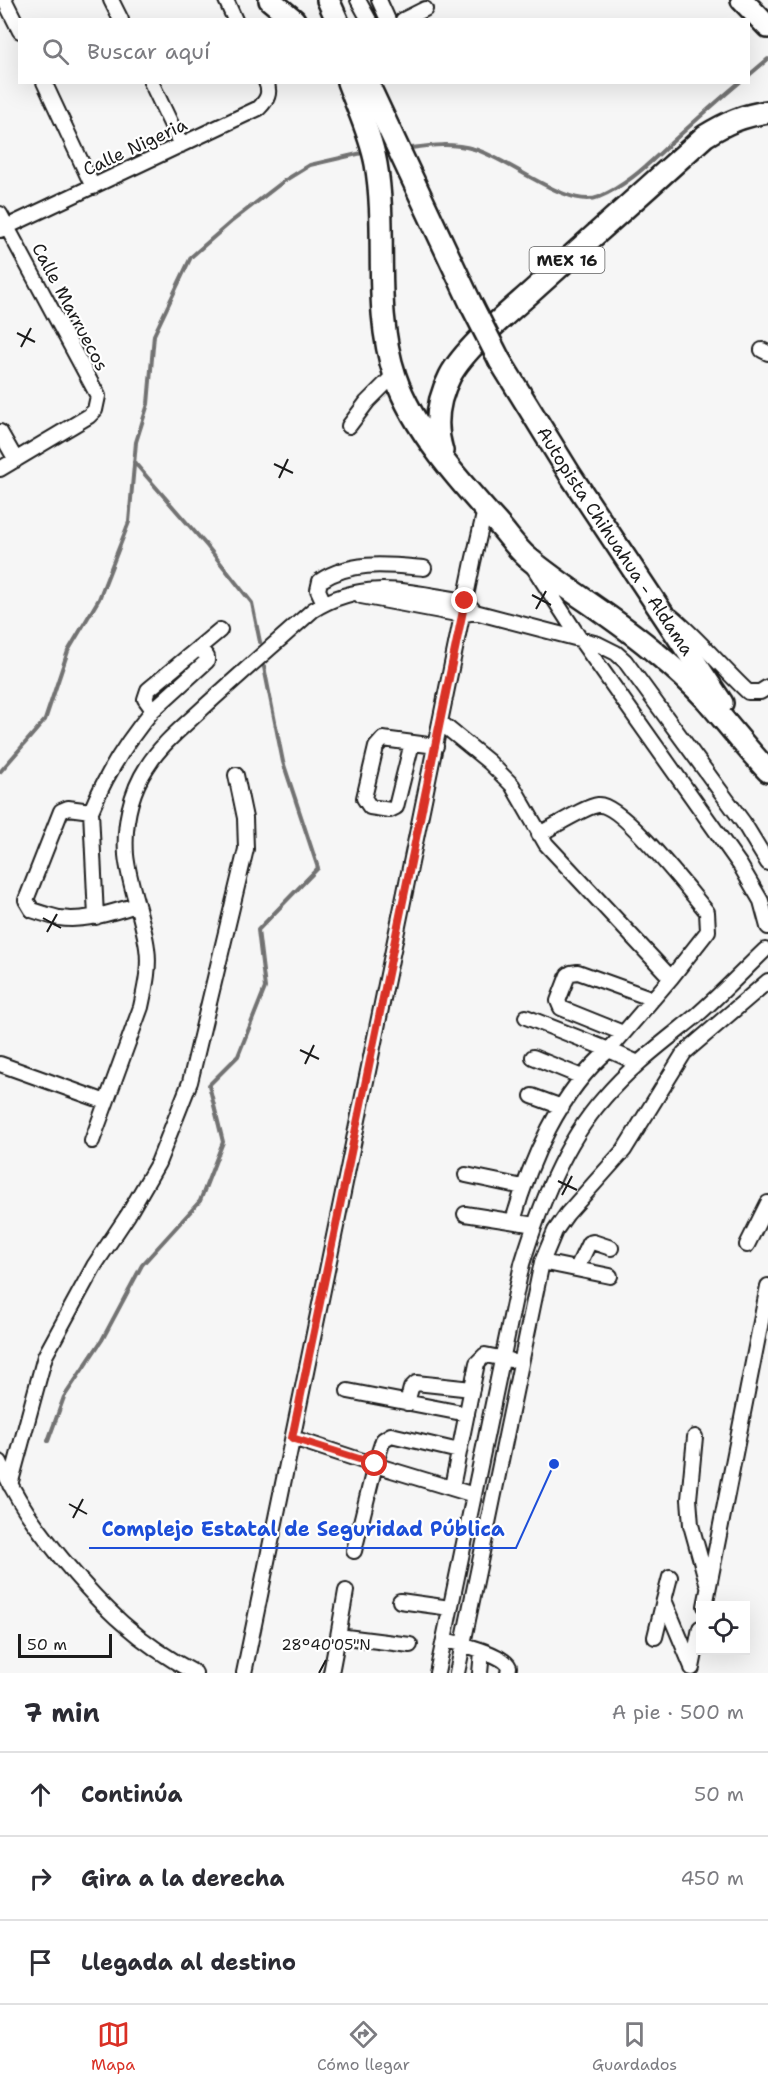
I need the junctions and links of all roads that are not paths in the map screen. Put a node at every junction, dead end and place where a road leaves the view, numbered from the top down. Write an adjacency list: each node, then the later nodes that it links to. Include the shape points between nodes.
1 (111, 0): 10 (street)
2 (226, 0): 11 (street)
3 (270, 0): 12 (highway)
4 (328, 0): 13 (highway)
5 (358, 0): 14 (street)
6 (379, 0): 15 (street)
7 (742, 0): 18 (highway)
8 (4, 1): 17 (street)
9 (425, 9): 16 (street)
10 (120, 18)
11 (234, 18)
12 (292, 18)
13 (336, 18)
14 (368, 18)
15 (387, 18)
16 (407, 18)
17 (18, 27)
18 (768, 27)
19 (45, 84): 26 (street)
20 (152, 84): 25 (street)
21 (267, 84): 25 (street, Calle Nigeria, via 268,96 259,108)
22 (349, 84): 28 (highway, via 376,163 384,314)
23 (368, 84): 38 (highway, Autopista Chihuahua - Aldama, bridge, via 500,361 570,476)
24 (768, 112): 32 (highway, MEX 16, via 729,121 705,136 462,358 450,375 437,413 438,436)
25 (181, 145): 26 (street, Calle Nigeria)
26 (93, 187): 27 (street, Calle Nigeria)
27 (2, 224): 31 (street, Calle Marruecos, via 98,396 95,410 89,416)
28 (394, 375): 29 (street); 32 (highway, via 412,413)
29 (349, 426)
30 (0, 432): 31 (street)
31 (16, 460): 33 (street)
32 (446, 462): 34 (highway)
33 (0, 469)
34 (485, 510): 35 (highway); 39 (street)
35 (526, 557): 41 (street); 46 (highway, via 654,651 705,698)
36 (424, 568): 37 (street, via 363,565 346,570 320,581 318,590)
37 (324, 603): 39 (street, via 380,589); 51 (street, via 229,684 172,737 147,767 129,808 126,826 126,856)
38 (660, 608): 42 (street, via 748,692); 46 (highway, Autopista Chihuahua - Aldama)
39 (467, 610): 41 (street); 43 (street)
40 (220, 630): 48 (street, via 199,647 207,661 153,710 129,739)
41 (580, 639): 50 (street, via 616,653 625,661 743,822); 53 (street, via 740,865 761,901)
42 (768, 687)
43 (440, 722): 45 (street); 49 (street, via 502,775 515,790)
44 (412, 743): 44 (street, via 396,807 370,807 364,798 378,743 383,739); 45 (street)
45 (436, 746): 88 (street)
46 (768, 771)
47 (236, 775): 92 (street, via 245,818 246,849 190,1082 158,1163 94,1266 45,1356)
48 (90, 811): 52 (street); 52 (street, via 61,811 26,900 32,910 58,918)
49 (539, 834): 55 (street); 55 (street, via 596,805 616,813 656,851 708,917 708,931)
50 (768, 863)
51 (137, 905): 52 (street); 66 (street, via 148,949 146,986)
52 (96, 917)
53 (768, 927)
54 (767, 949): 62 (street)
55 (671, 978): 57 (street)
56 (768, 981): 77 (street, via 684,1053 624,1150 555,1231)
57 (653, 999): 59 (street); 59 (street, via 578,972 568,975 558,1001 561,1008)
58 (526, 1017): 60 (street)
59 (623, 1033): 60 (street)
60 (609, 1050): 62 (street); 64 (street)
61 (533, 1057): 64 (street)
62 (638, 1063): 74 (street, via 603,1099 581,1131 558,1169)
63 (0, 1064): 66 (street)
64 (582, 1077): 67 (street)
65 (532, 1096): 67 (street)
66 (106, 1102): 68 (street)
67 (562, 1107): 70 (street)
68 (92, 1141)
69 (466, 1175): 70 (street)
70 (523, 1187): 73 (street)
71 (768, 1203): 75 (street)
72 (465, 1214): 73 (street)
73 (513, 1221): 74 (street)
74 (535, 1225): 81 (street, via 522,1264)
75 (747, 1245)
76 (611, 1248): 78 (street, via 591,1242)
77 (542, 1262): 78 (street); 82 (street)
78 (577, 1268): 79 (street)
79 (610, 1276)
80 (768, 1286): 97 (street)
81 (504, 1359): 82 (street); 83 (street, via 481,1357); 94 (street)
82 (521, 1362): 106 (street)
83 (472, 1389): 85 (street, via 416,1383); 86 (street)
84 (348, 1391): 85 (street)
85 (407, 1402): 86 (street)
86 (467, 1414): 89 (street)
87 (694, 1437): 97 (street, via 691,1525)
88 (292, 1438): 91 (street); 112 (street)
89 (459, 1451): 91 (street, via 391,1435 383,1440); 93 (street)
90 (0, 1462): 92 (street)
91 (375, 1464): 93 (street); 95 (street)
92 (10, 1485): 111 (street, via 24,1511 112,1616 138,1638)
93 (452, 1487): 94 (street)
94 (474, 1495): 102 (street)
95 (354, 1551)
96 (670, 1577): 99 (street)
97 (709, 1588): 101 (street)
98 (346, 1591): 103 (street)
99 (664, 1600): 104 (street); 110 (street)
100 (400, 1601): 102 (street)
101 (706, 1601)
102 (450, 1608): 105 (street)
103 (338, 1636): 107 (street); 113 (street)
104 (655, 1637)
105 (444, 1640): 106 (street); 114 (street)
106 (463, 1644): 109 (street); 115 (street)
107 (410, 1645)
108 (696, 1649): 110 (street)
109 (482, 1652): 116 (street); 117 (street, via 505,1660)
110 (692, 1670)
111 (195, 1673)
112 (244, 1673)
113 (331, 1673)
114 (437, 1673)
115 (457, 1673)
116 (480, 1673)
117 (508, 1673)

